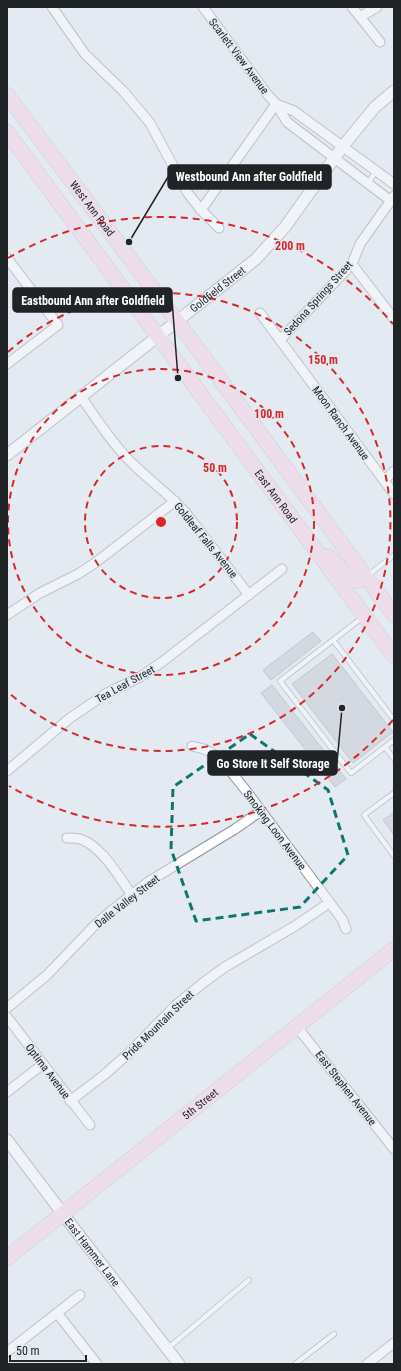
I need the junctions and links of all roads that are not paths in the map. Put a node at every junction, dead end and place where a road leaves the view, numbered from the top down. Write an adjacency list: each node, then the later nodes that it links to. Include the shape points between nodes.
1 (52, 7): 17 (street, via 85,54 124,92 150,123 187,192)
2 (203, 7): 9 (street, Scarlett View Avenue)
3 (352, 7): 5 (street)
4 (377, 7): 5 (street)
5 (360, 17): 6 (street)
6 (380, 42)
7 (394, 90): 11 (street, Goldfield Street, via 375,107)
8 (7, 94): 23 (main road, West Ann Road)
9 (276, 104): 11 (street, Scarlett View Avenue, via 294,111); 12 (street, Scarlett View Avenue, via 287,122); 17 (street)
10 (7, 132): 24 (main road, West Ann Road)
11 (343, 146): 12 (street, Goldfield Street); 13 (street, Scarlett View Avenue)
12 (333, 158): 14 (street, Scarlett View Avenue); 23 (street, Goldfield Street, via 285,227 256,259)
13 (376, 171): 14 (lane); 15 (street, Scarlett View Avenue)
14 (368, 182): 16 (street, Scarlett View Avenue)
15 (394, 184)
16 (392, 198): 20 (street, Sedona Springs Street, via 360,244)
17 (201, 210): 18 (street)
18 (219, 228)
19 (7, 258): 26 (street, via 58,325)
20 (352, 264): 22 (street); 25 (street, Sedona Springs Street)
21 (260, 313): 25 (street, Moon Ranch Avenue)
22 (394, 319)
23 (177, 322): 24 (street, Goldfield Street); 36 (main road)
24 (158, 337): 27 (street, Goldfield Street); 33 (main road, East Ann Road)
25 (280, 340): 30 (street, Moon Ranch Avenue)
26 (7, 364)
27 (81, 397): 28 (street, Goldfield Street); 32 (street, Goldleaf Falls Avenue, via 131,462)
28 (8, 452)
29 (394, 471): 30 (street)
30 (384, 480): 31 (street, Moon Ranch Avenue)
31 (394, 494)
32 (175, 501): 37 (street, Goldleaf Falls Avenue); 38 (street, via 95,563 40,593)
33 (305, 536): 36 (main road, via 350,578 357,580); 40 (main road, East Ann Road)
34 (394, 555): 36 (lane)
35 (282, 569): 37 (street, Tea Leaf Street)
36 (366, 576): 39 (main road)
37 (249, 595): 48 (street, Tea Leaf Street, via 162,662 85,707)
38 (7, 615)
39 (394, 615)
40 (364, 616): 41 (lane); 42 (main road, East Ann Road)
41 (333, 640): 43 (lane); 46 (lane, via 280,681 351,773)
42 (394, 656)
43 (394, 720)
44 (394, 740): 46 (lane)
45 (192, 746): 50 (street, Smoking Loon Avenue, via 204,749 223,763)
46 (385, 747): 47 (lane)
47 (394, 759)
48 (7, 771)
49 (394, 793): 52 (lane, via 364,815)
50 (261, 811): 53 (street, Dalle Valley Street, via 148,882); 54 (street, Smoking Loon Avenue)
51 (67, 838): 53 (street, via 81,840 100,852)
52 (394, 856)
53 (132, 895): 57 (street, Dalle Valley Street, via 95,925 47,975)
54 (330, 903): 55 (street, Smoking Loon Avenue); 62 (street, Pride Mountain Street, via 203,983 176,1005 129,1053)
55 (346, 929)
56 (394, 949): 59 (main road, 5th Street)
57 (7, 1008)
58 (7, 1017): 60 (street, Optima Avenue)
59 (297, 1027): 65 (street, East Stephen Avenue); 66 (main road, 5th Street)
60 (43, 1064): 61 (street); 62 (street, Optima Avenue)
61 (7, 1092)
62 (70, 1101): 63 (street, Optima Avenue)
63 (90, 1125)
64 (7, 1140): 66 (street, East Hammer Lane)
65 (394, 1149)
66 (64, 1214): 67 (main road, 5th Street); 73 (street, East Hammer Lane)
67 (7, 1258)
68 (249, 1280): 73 (lane)
69 (80, 1295): 70 (street)
70 (57, 1313): 74 (street); 75 (street)
71 (334, 1334): 77 (lane)
72 (394, 1343): 78 (street)
73 (168, 1349): 76 (street, East Hammer Lane)
74 (7, 1352)
75 (97, 1364)
76 (179, 1364)
77 (295, 1364)
78 (367, 1364)

